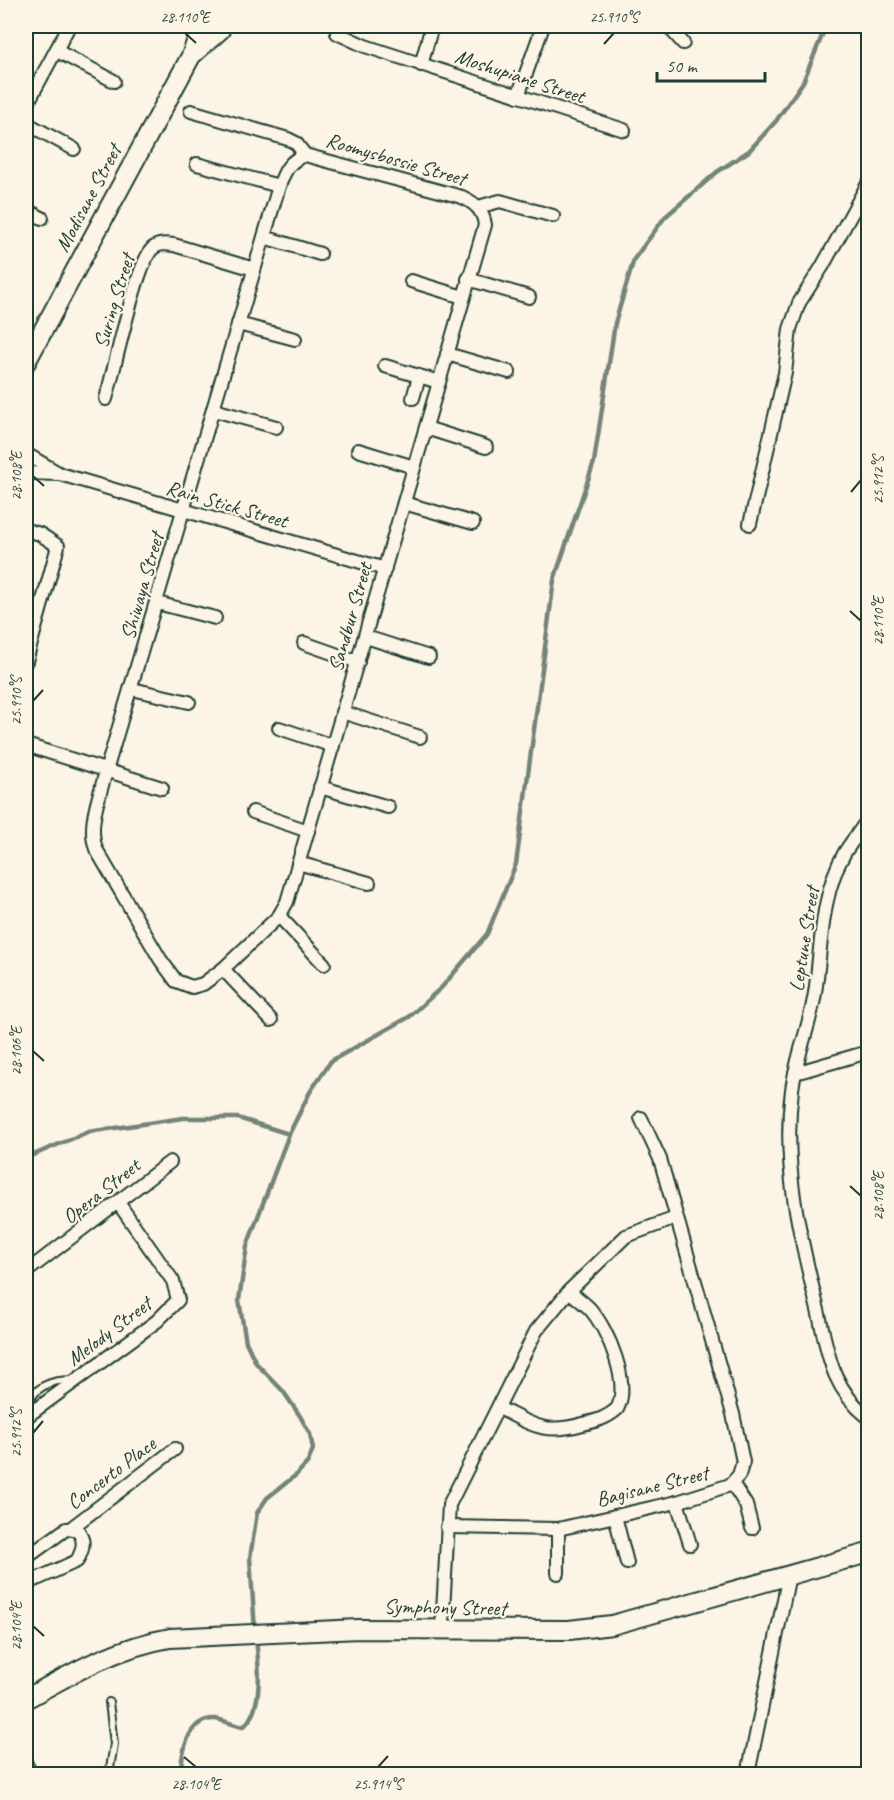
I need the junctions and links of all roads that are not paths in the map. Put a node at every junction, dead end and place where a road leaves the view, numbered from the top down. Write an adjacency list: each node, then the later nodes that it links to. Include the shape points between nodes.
1 (69, 26): 8 (street)
2 (432, 26): 9 (street)
3 (543, 26): 11 (street)
4 (668, 26): 7 (street)
5 (216, 27): 35 (street, Modisane Street, via 191,56)
6 (337, 33): 9 (street, Moshupiane Street)
7 (683, 43)
8 (57, 51): 10 (street); 12 (street)
9 (421, 65): 11 (street, Moshupiane Street)
10 (114, 81)
11 (518, 96): 15 (street, Moshupiane Street)
12 (26, 106)
13 (191, 111): 17 (street, Roomysbossie Street, via 288,139 296,143)
14 (26, 123): 16 (street)
15 (624, 130)
16 (74, 148)
17 (303, 156): 20 (street, Shiwaya Street, via 286,168); 21 (street, Roomysbossie Street, via 462,197)
18 (197, 164): 20 (street)
19 (868, 184): 54 (street, via 799,303 790,329 785,373)
20 (279, 186): 25 (street, Shiwaya Street)
21 (476, 205): 23 (street, via 500,201); 28 (street, Sandbur Street, via 485,225)
22 (26, 210): 24 (street)
23 (553, 216)
24 (42, 218)
25 (264, 237): 26 (street); 27 (street, Shiwaya Street)
26 (320, 254)
27 (254, 269): 32 (street, Shiwaya Street); 41 (street, Suring Street, via 174,245 152,249 138,281)
28 (468, 279): 30 (street, Sandbur Street); 31 (street)
29 (411, 281): 30 (street)
30 (463, 297): 34 (street, Sandbur Street)
31 (529, 297)
32 (238, 324): 33 (street); 42 (street, Shiwaya Street)
33 (295, 339)
34 (447, 354): 37 (street); 39 (street, Sandbur Street)
35 (26, 362)
36 (385, 366): 38 (street)
37 (509, 372)
38 (419, 377): 39 (street); 40 (street)
39 (439, 382): 44 (street, Sandbur Street)
40 (413, 398)
41 (106, 399)
42 (214, 410): 43 (street); 52 (street, Shiwaya Street)
43 (276, 427)
44 (426, 428): 45 (street); 48 (street, Sandbur Street)
45 (486, 447)
46 (358, 450): 48 (street)
47 (26, 454): 50 (street, Rain Stick Street)
48 (414, 467): 51 (street, Sandbur Street)
49 (26, 473): 50 (street, Rain Stick Street)
50 (60, 474): 52 (street, Rain Stick Street)
51 (404, 503): 53 (street); 56 (street, Sandbur Street)
52 (183, 512): 56 (street, Rain Stick Street); 57 (street, Shiwaya Street)
53 (473, 524)
54 (750, 524)
55 (26, 530): 59 (street, via 58,546)
56 (385, 569): 61 (street, Sandbur Street)
57 (157, 603): 60 (street); 66 (street, Shiwaya Street)
58 (26, 609): 59 (street)
59 (39, 613): 64 (street)
60 (215, 618)
61 (366, 637): 63 (street); 65 (street, Sandbur Street)
62 (304, 643): 65 (street)
63 (429, 657)
64 (26, 661)
65 (358, 662): 68 (street, Sandbur Street)
66 (132, 689): 67 (street); 73 (street, Shiwaya Street)
67 (189, 702)
68 (342, 712): 70 (street); 72 (street, Sandbur Street)
69 (279, 728): 72 (street)
70 (420, 737)
71 (26, 745): 73 (street)
72 (333, 746): 74 (street, Sandbur Street)
73 (106, 771): 75 (street); 85 (street, Shiwaya Street, via 92,838)
74 (320, 787): 76 (street); 79 (street, Sandbur Street)
75 (162, 788)
76 (388, 807)
77 (253, 813): 79 (street)
78 (868, 819): 88 (street, Leptune Street, via 845,853 827,899 815,994)
79 (308, 831): 80 (street, Sandbur Street)
80 (298, 863): 81 (street); 82 (street, Sandbur Street)
81 (369, 883)
82 (279, 916): 83 (street); 84 (street, Sandbur Street)
83 (324, 963)
84 (223, 969): 85 (street, Sandbur Street, via 197,987); 86 (street)
85 (176, 981)
86 (271, 1020)
87 (868, 1052): 88 (street)
88 (795, 1073): 99 (street, Leptune Street, via 789,1146 797,1227 837,1383)
89 (641, 1118): 92 (street, Bagisane Street, via 660,1159)
90 (170, 1162): 91 (street, Opera Street)
91 (119, 1204): 93 (street, Opera Street); 95 (street, Melody Street, via 174,1281 178,1300)
92 (676, 1218): 94 (street, via 627,1236); 101 (street, Bagisane Street, via 738,1438 743,1462)
93 (26, 1272)
94 (569, 1291): 97 (street, via 536,1331); 97 (street, via 590,1309 611,1342 622,1388 617,1409 601,1420 559,1430 536,1426)
95 (76, 1380): 96 (lane, via 46,1383 31,1396); 98 (street, Melody Street)
96 (26, 1408)
97 (499, 1408): 104 (street, via 453,1493)
98 (26, 1417)
99 (868, 1417)
100 (175, 1449): 105 (street, Concerto Place)
101 (732, 1483): 102 (street, Bagisane Street); 106 (street, via 746,1505)
102 (677, 1502): 103 (street, Bagisane Street); 108 (street)
103 (615, 1516): 107 (street, Bagisane Street); 111 (street)
104 (447, 1527): 107 (street, Bagisane Street); 115 (street)
105 (71, 1528): 110 (street, Concerto Place); 114 (street, Concerto Place, via 81,1534 84,1545 77,1560)
106 (752, 1528)
107 (558, 1529): 112 (street)
108 (690, 1544)
109 (868, 1553): 113 (street, Symphony Street)
110 (26, 1558)
111 (627, 1563)
112 (558, 1573)
113 (789, 1575): 115 (street, Symphony Street, via 612,1626 568,1630); 121 (street)
114 (26, 1584)
115 (442, 1629): 116 (street, Symphony Street, via 247,1633 144,1642 89,1664)
116 (26, 1699)
117 (109, 1702): 120 (lane, via 114,1744)
118 (26, 1764): 119 (street)
119 (32, 1774)
120 (109, 1774)
121 (748, 1774)

